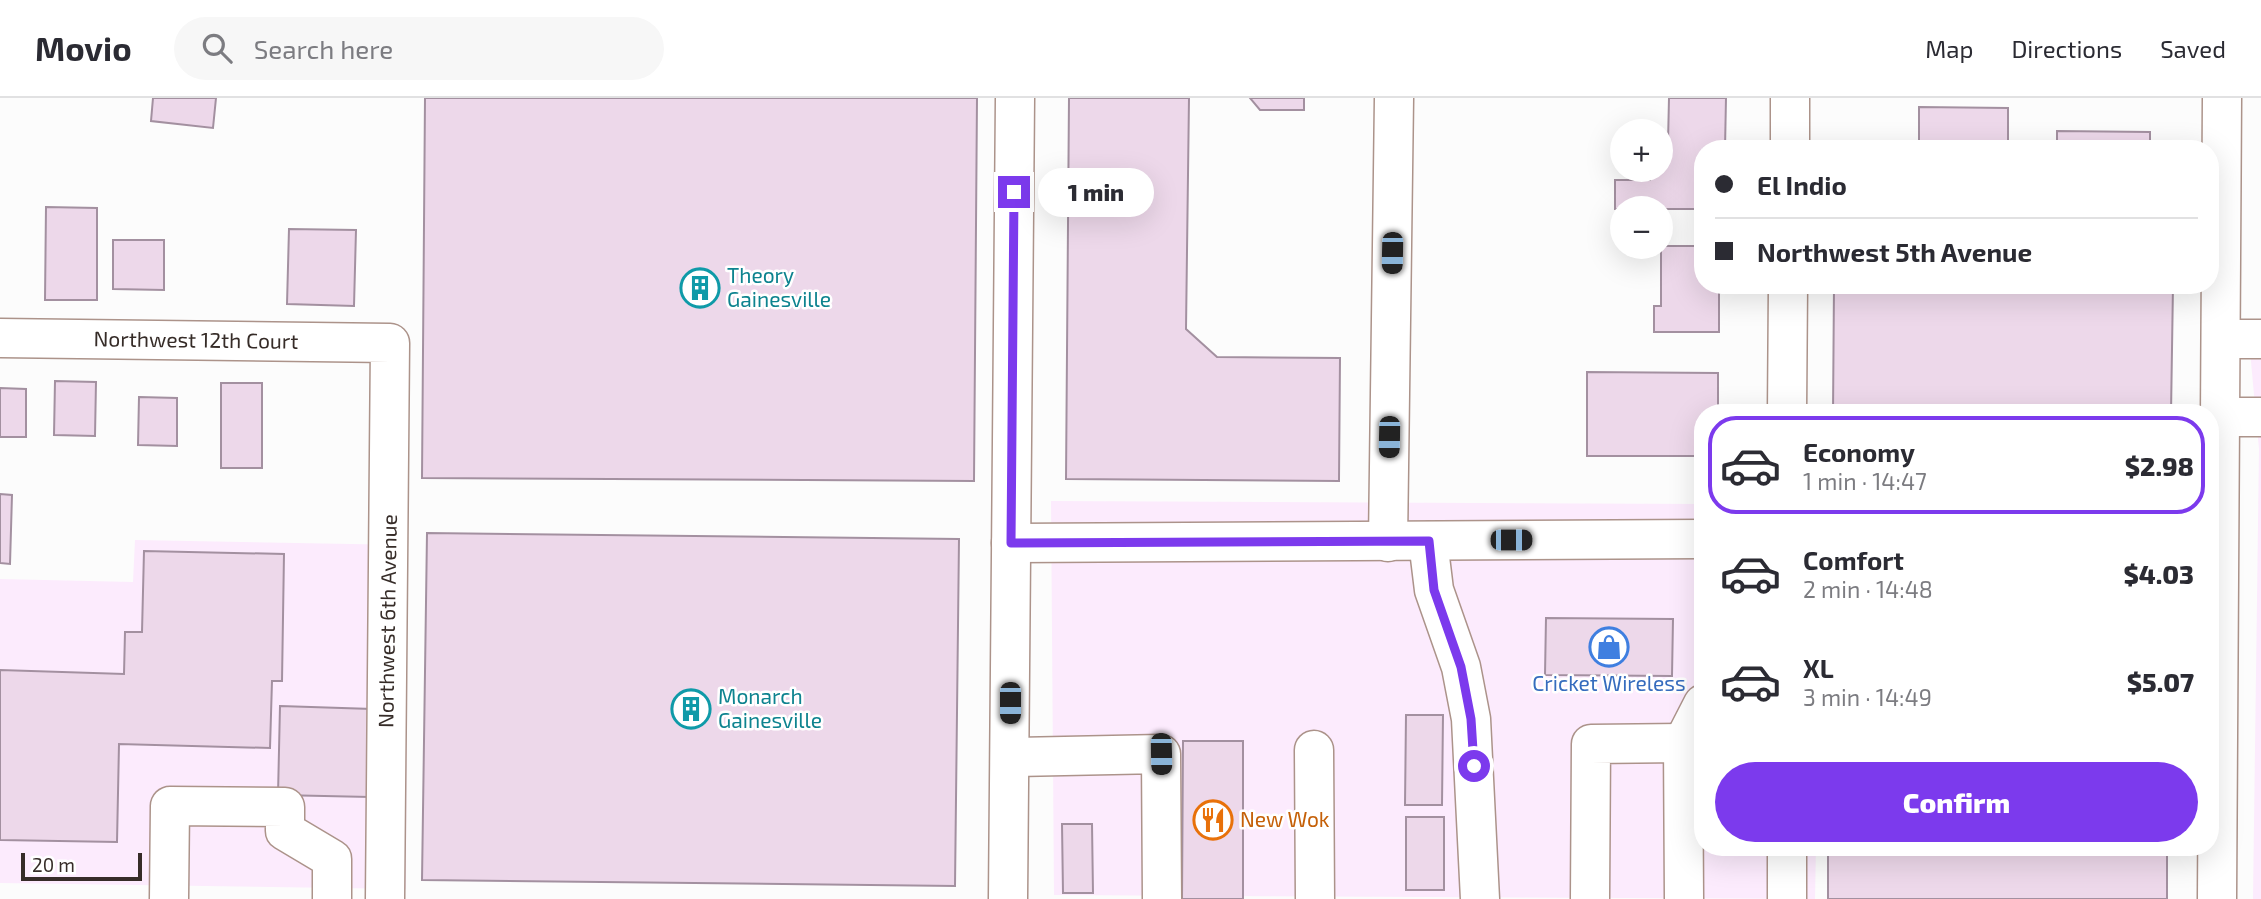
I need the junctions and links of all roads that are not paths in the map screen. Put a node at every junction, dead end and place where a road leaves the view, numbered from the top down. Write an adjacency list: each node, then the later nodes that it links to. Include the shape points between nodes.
1 (1015, 98): 17 (street)
2 (1394, 98): 16 (street)
3 (1790, 98): 5 (street)
4 (2222, 98): 8 (street)
5 (1790, 140)
6 (1788, 294): 11 (street)
7 (0, 338): 10 (street, Northwest 12th Court)
8 (2223, 339): 9 (street); 12 (street)
9 (2261, 339)
10 (390, 343): 27 (street, Northwest 6th Avenue)
11 (1787, 404)
12 (2222, 416): 13 (street); 18 (street)
13 (2261, 416)
14 (1694, 539): 15 (street)
15 (1429, 541): 16 (street); 31 (street, via 1434,590 1461,667 1471,719)
16 (1388, 542): 17 (street)
17 (1011, 543): 22 (street)
18 (2219, 706)
19 (1694, 722): 20 (street)
20 (1683, 743): 32 (street, via 1591,744); 33 (street)
21 (1314, 750): 30 (street)
22 (1010, 757): 28 (street); 29 (street, via 1161,754)
23 (1787, 856): 34 (street)
24 (2217, 856): 35 (street)
25 (169, 899): 26 (street, via 170,806 183,806 285,807 285,831 332,859)
26 (332, 899)
27 (385, 899)
28 (1008, 899)
29 (1162, 899)
30 (1315, 899)
31 (1480, 899)
32 (1590, 899)
33 (1684, 899)
34 (1787, 899)
35 (2217, 899)

